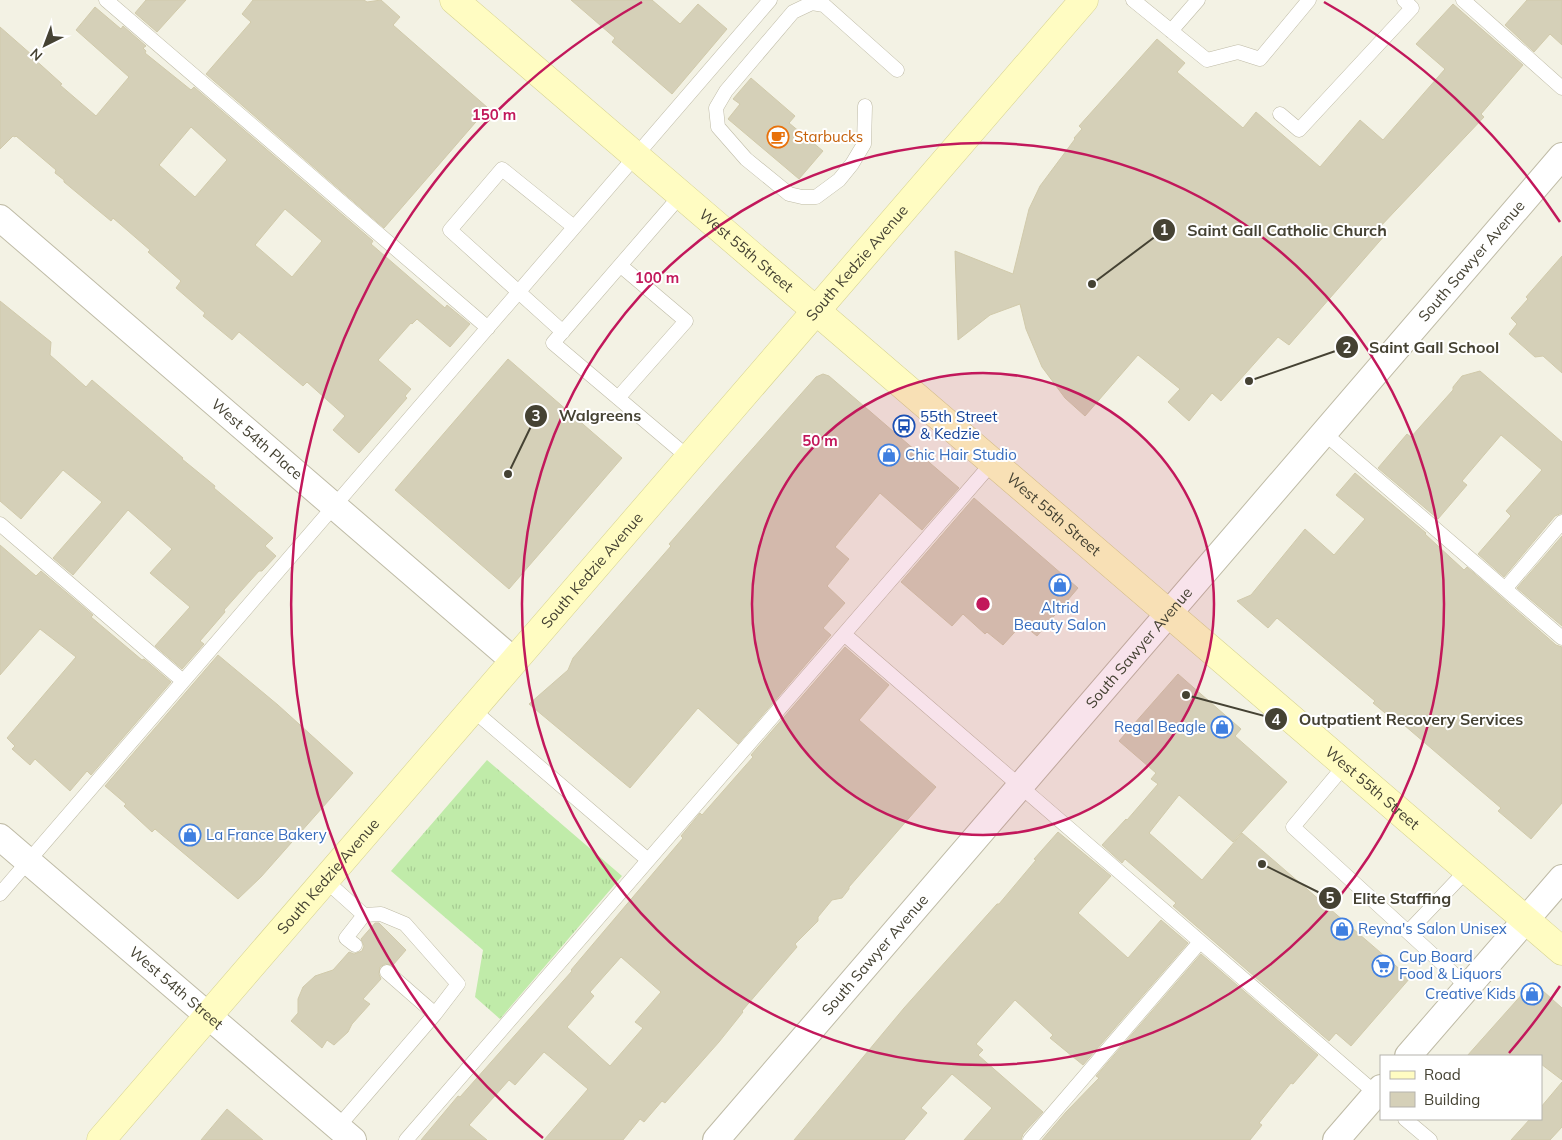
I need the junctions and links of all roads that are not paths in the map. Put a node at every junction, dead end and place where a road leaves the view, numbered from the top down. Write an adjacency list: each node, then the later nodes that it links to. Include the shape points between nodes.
1 (106, 0): 23 (lane)
2 (455, 0): 15 (main road, West 55th Street)
3 (770, 0): 15 (lane)
4 (1084, 0): 22 (main road, South Kedzie Avenue)
5 (1133, 0): 10 (lane)
6 (1198, 0): 10 (lane)
7 (1309, 0): 10 (lane, via 1260,59 1238,52 1207,60)
8 (1404, 0): 14 (lane, via 1412,8 1299,130)
9 (1463, 0): 12 (lane)
10 (1171, 31)
11 (897, 70): 13 (lane, via 824,5 812,3 793,12 726,91 716,108 718,127 746,158 789,194 816,198 839,180 864,144)
12 (1562, 88)
13 (864, 106)
14 (1280, 114)
15 (636, 156): 17 (main road, West 55th Street); 19 (lane)
16 (1562, 156): 26 (street, South Sawyer Avenue)
17 (681, 195): 20 (lane); 22 (main road, West 55th Street)
18 (0, 218): 29 (street, West 54th Place)
19 (574, 227): 21 (lane); 21 (lane, via 502,169 450,230)
20 (621, 266): 24 (lane); 25 (lane, via 686,321)
21 (518, 292): 23 (lane); 24 (lane)
22 (816, 311): 27 (main road, South Kedzie Avenue); 28 (main road, West 55th Street)
23 (488, 328): 29 (lane)
24 (563, 332): 25 (lane, via 553,343)
25 (618, 398): 27 (lane)
26 (1324, 433): 32 (lane); 33 (street, South Sawyer Avenue)
27 (689, 458): 36 (main road, South Kedzie Avenue)
28 (992, 463): 33 (main road, West 55th Street); 34 (lane)
29 (334, 506): 36 (street, West 54th Place); 37 (lane)
30 (1562, 522): 32 (lane)
31 (0, 524): 37 (lane)
32 (1505, 589): 35 (lane)
33 (1169, 614): 39 (main road, West 55th Street); 40 (street, South Sawyer Avenue)
34 (844, 634): 40 (lane); 42 (lane)
35 (1562, 638)
36 (514, 661): 38 (main road, South Kedzie Avenue)
37 (183, 681): 43 (lane)
38 (473, 710): 42 (lane); 46 (main road, South Kedzie Avenue)
39 (1344, 765): 44 (main road, West 55th Street); 50 (lane, via 1293,827)
40 (1020, 786): 51 (lane); 64 (street, South Sawyer Avenue)
41 (0, 836): 43 (street, West 54th Street)
42 (648, 860): 63 (lane)
43 (28, 861): 47 (lane); 57 (street, West 54th Street)
44 (1467, 870): 49 (main road, West 55th Street); 50 (lane)
45 (1562, 878): 49 (street)
46 (325, 880): 48 (lane); 57 (main road, South Kedzie Avenue)
47 (0, 894)
48 (364, 915): 52 (lane, via 346,938); 56 (lane, via 380,914 405,924 458,984)
49 (1526, 920): 53 (main road, West 55th Street); 55 (street)
50 (1408, 932): 55 (lane)
51 (1200, 942): 59 (lane); 65 (lane)
52 (355, 946)
53 (1562, 951)
54 (387, 972): 56 (lane)
55 (1468, 987): 58 (street)
56 (435, 1014): 61 (lane)
57 (208, 1016): 61 (street, West 54th Street); 62 (main road, South Kedzie Avenue)
58 (1409, 1055)
59 (1379, 1093): 66 (street)
60 (1406, 1120): 67 (lane)
61 (345, 1134)
62 (101, 1140)
63 (406, 1140)
64 (716, 1140)
65 (1030, 1140)
66 (1336, 1140)
67 (1430, 1140)

